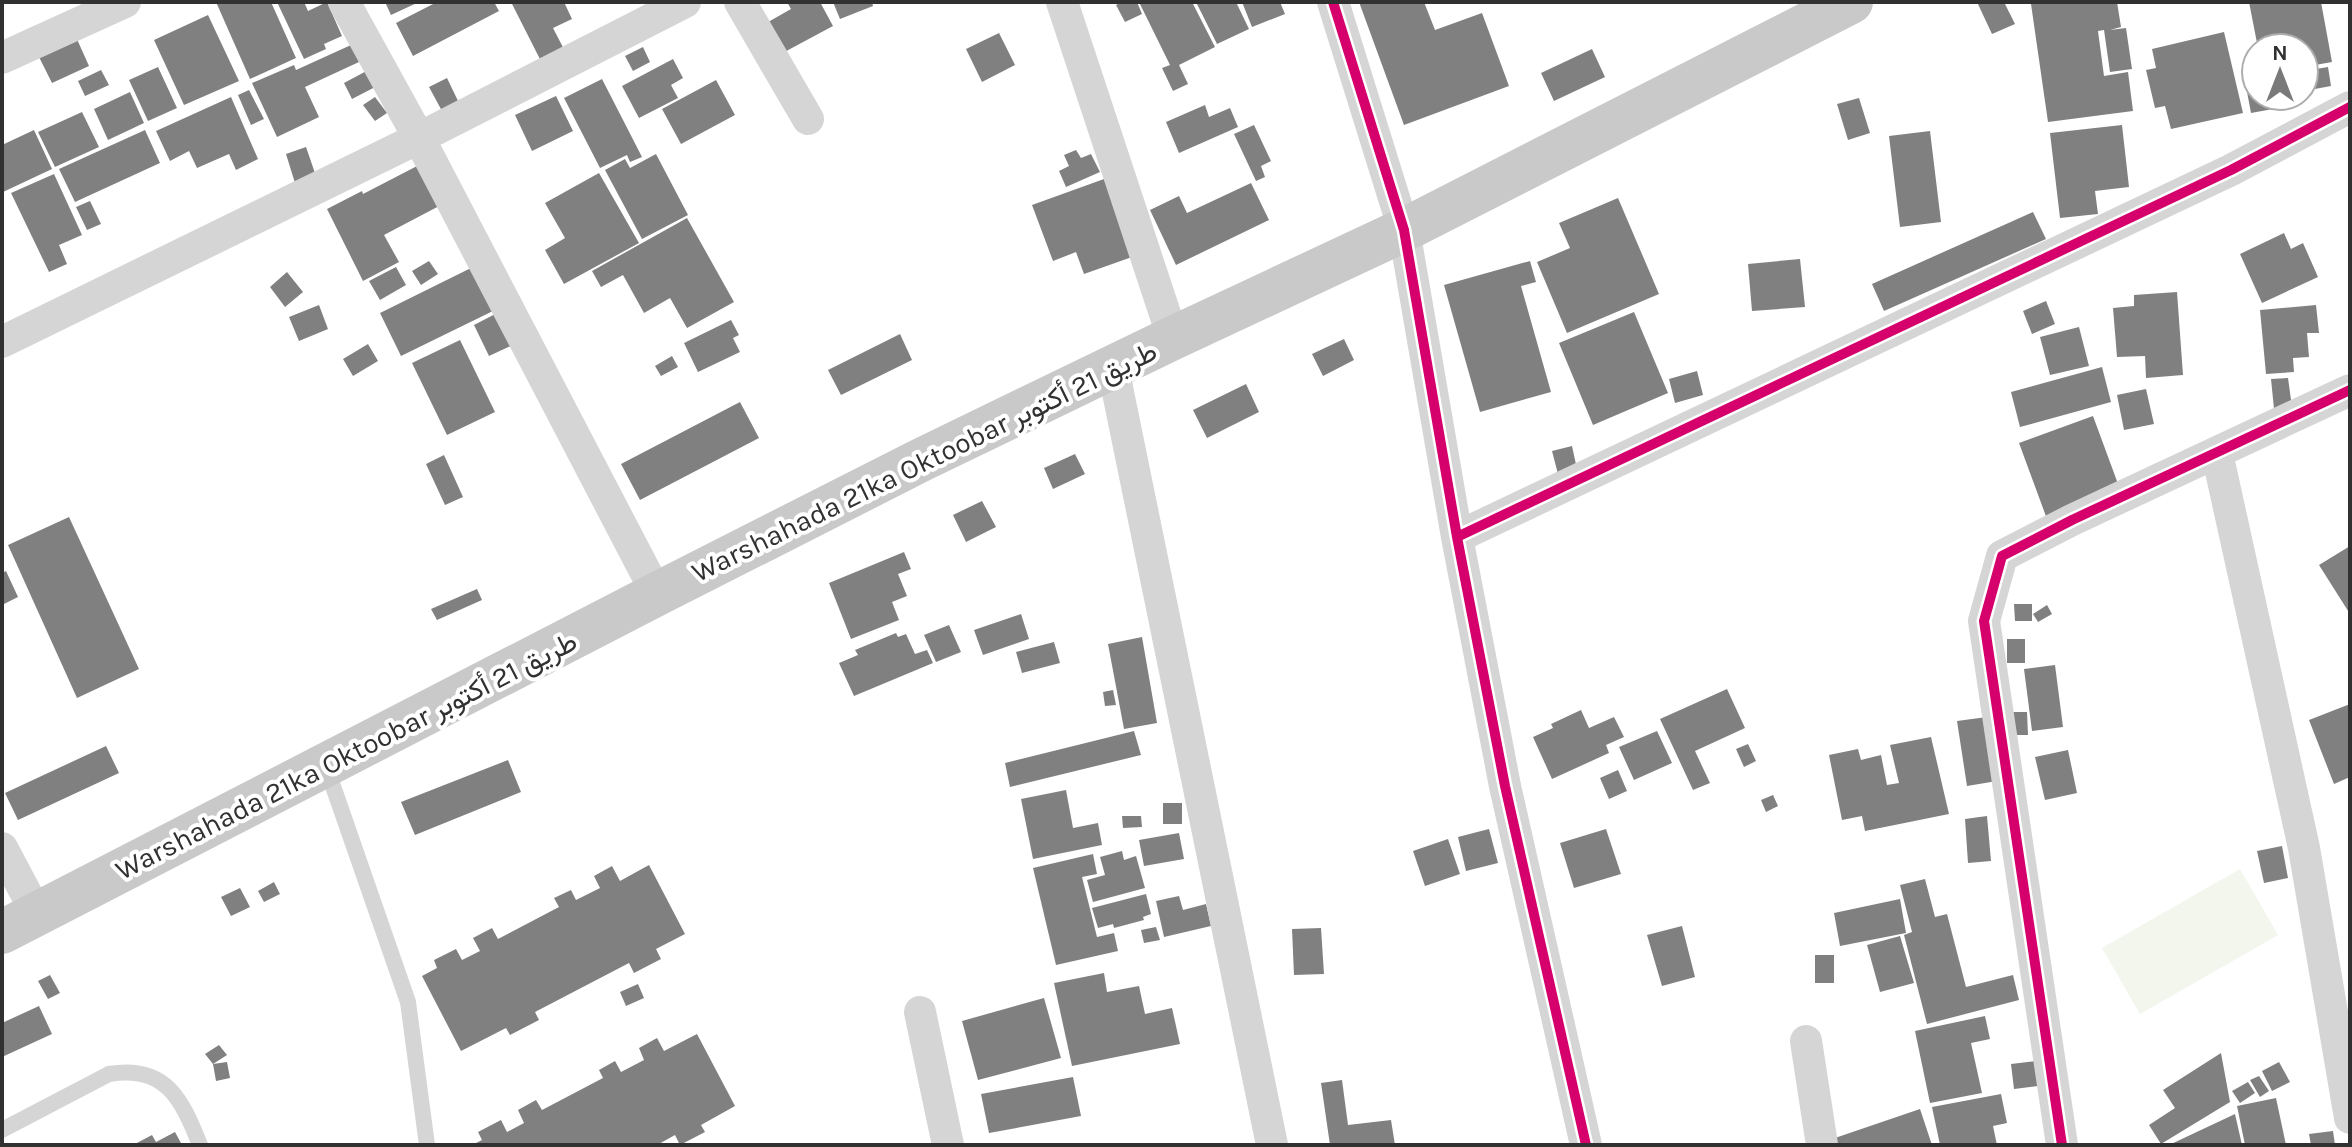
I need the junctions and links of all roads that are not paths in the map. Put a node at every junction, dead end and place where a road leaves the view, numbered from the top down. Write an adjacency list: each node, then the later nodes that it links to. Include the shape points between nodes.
1 (125, 2): 9 (street)
2 (344, 2): 12 (street)
3 (370, 2): 20 (street)
4 (685, 2): 12 (street)
5 (740, 2): 11 (street)
6 (1062, 2): 14 (street)
7 (1333, 2): 13 (street)
8 (1851, 2): 13 (main road, Warshahada 21ka Oktoobar طريق 21 أكتوبر)
9 (2, 58)
10 (2350, 107): 19 (street, via 2231,170)
11 (808, 119)
12 (419, 138): 15 (street); 20 (street)
13 (1404, 230): 14 (main road, Warshahada 21ka Oktoobar طريق 21 أكتوبر); 19 (street)
14 (1173, 338): 16 (main road, Warshahada 21ka Oktoobar طريق 21 أكتوبر)
15 (2, 342)
16 (1113, 368): 20 (main road, Warshahada 21ka Oktoobar طريق 21 أكتوبر); 31 (street)
17 (2350, 390): 18 (street)
18 (2217, 453): 26 (street, via 2304,848); 34 (street, via 2002,556 1984,621)
19 (1457, 537): 32 (street, via 1505,786)
20 (657, 594): 21 (main road, Warshahada 21ka Oktoobar طريق 21 أكتوبر)
21 (326, 765): 23 (main road, Warshahada 21ka Oktoobar طريق 21 أكتوبر); 29 (lane, via 408,1002)
22 (2, 848): 23 (street)
23 (19, 923)
24 (920, 1012): 30 (street)
25 (1806, 1041): 33 (street)
26 (2350, 1118)
27 (2, 1130): 28 (lane, via 109,1074 125,1071 166,1085 185,1109)
28 (200, 1145)
29 (427, 1145)
30 (948, 1145)
31 (1272, 1145)
32 (1586, 1145)
33 (1822, 1145)
34 (2062, 1145)

